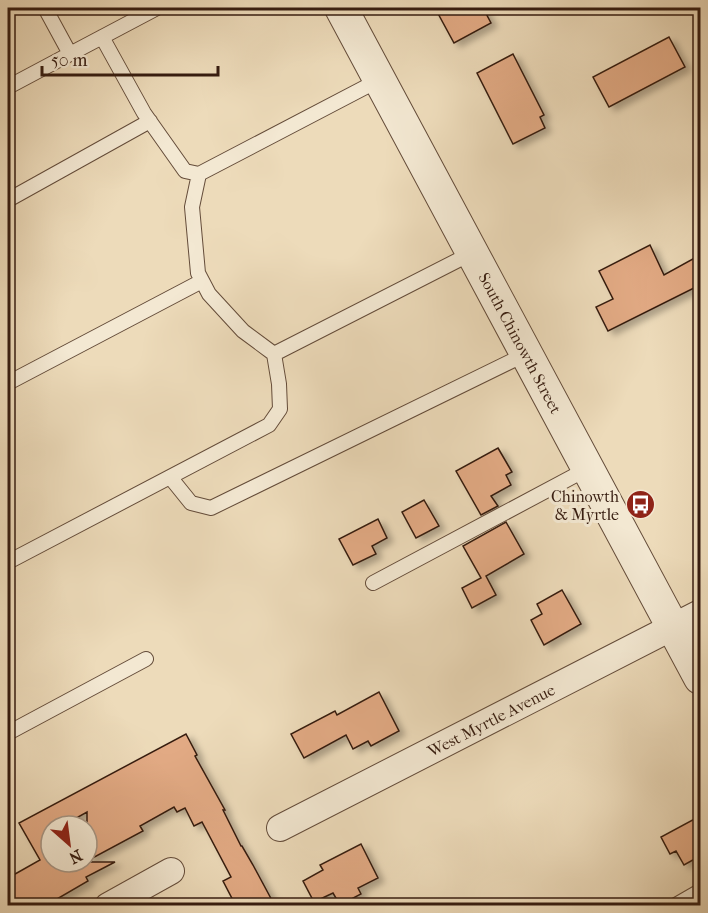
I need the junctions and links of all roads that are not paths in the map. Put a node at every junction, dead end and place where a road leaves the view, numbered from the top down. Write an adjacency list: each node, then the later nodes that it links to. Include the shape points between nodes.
1 (45, 8): 5 (lane)
2 (157, 8): 4 (lane)
3 (341, 8): 6 (street, South Chinowth Street)
4 (102, 37): 5 (lane); 8 (lane)
5 (70, 54): 7 (lane)
6 (379, 80): 9 (lane); 11 (street, South Chinowth Street)
7 (8, 87)
8 (150, 122): 9 (lane, via 185,171); 10 (lane)
9 (199, 174): 12 (lane, via 192,207)
10 (8, 200)
11 (472, 253): 13 (lane); 14 (street, South Chinowth Street)
12 (202, 281): 13 (lane, via 243,331); 15 (lane)
13 (274, 354): 17 (lane, via 280,409 269,425)
14 (526, 354): 16 (street, South Chinowth Street); 17 (lane, via 211,508 191,503)
15 (8, 384)
16 (587, 469): 19 (lane); 21 (street, South Chinowth Street)
17 (170, 477): 18 (lane)
18 (8, 562)
19 (373, 583)
20 (700, 613): 21 (street, West Myrtle Avenue)
21 (673, 628): 23 (street, South Chinowth Street); 25 (street, West Myrtle Avenue)
22 (146, 658): 24 (lane)
23 (700, 678)
24 (8, 733)
25 (280, 828)
26 (171, 871): 28 (street)
27 (700, 891): 29 (lane)
28 (108, 906)
29 (674, 906)

